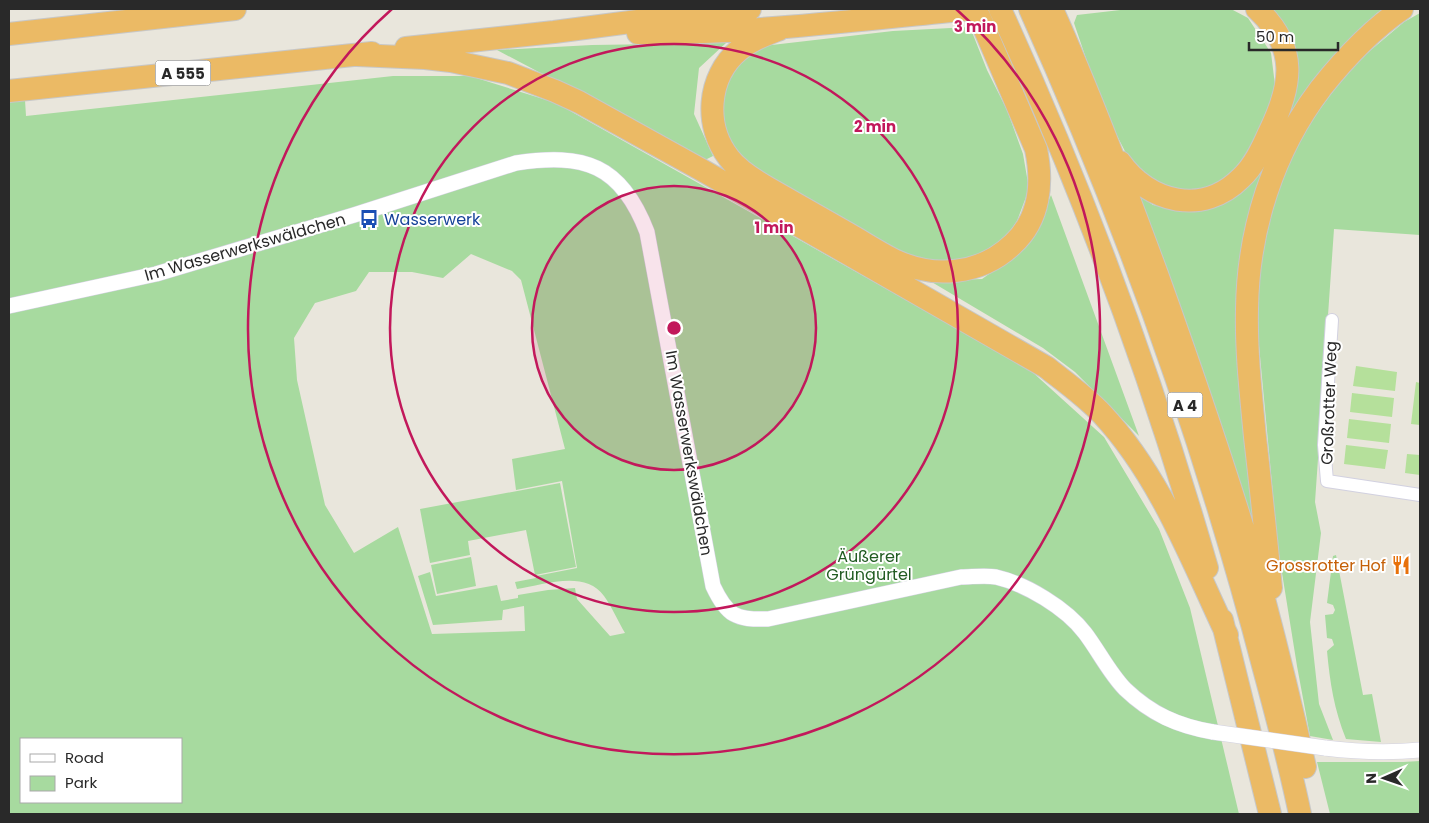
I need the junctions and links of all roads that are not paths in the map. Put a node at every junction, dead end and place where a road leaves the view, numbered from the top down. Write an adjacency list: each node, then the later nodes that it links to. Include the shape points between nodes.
1 (235, 9): 11 (highway)
2 (750, 9): 10 (highway, A 555)
3 (973, 9): 9 (highway); 9 (highway, via 1036,149 1040,190 1033,214 1018,240 981,266 952,272 924,269 894,260 768,188 729,158 713,122 716,84 738,51); 15 (highway)
4 (1000, 9): 15 (highway, A 4)
5 (1030, 9): 23 (highway, A 4, via 1089,144 1186,406 1246,602)
6 (1052, 9): 14 (highway)
7 (1257, 9): 14 (highway, via 1270,22 1281,41 1288,81 1281,108 1266,140 1241,179 1211,197 1173,200 1138,182)
8 (1402, 9): 20 (highway, via 1375,29 1349,55 1313,98 1275,168 1256,228 1248,280 1249,374)
9 (780, 29): 10 (highway, via 674,33)
10 (554, 32): 12 (highway, A 555)
11 (9, 34)
12 (357, 55): 13 (highway, A 555); 19 (highway, via 451,61 508,73 580,102 1046,367 1101,413 1146,471)
13 (9, 91)
14 (1110, 146): 20 (highway, via 1240,517)
15 (1103, 253): 19 (highway, A 4, via 1178,471)
16 (9, 306): 21 (street, Im Wasserwerkswäldchen, bridge, via 156,274 516,163 564,159 586,164 602,170 629,194 647,232 713,586 720,601 735,615 747,620 768,619 961,576 994,577 1026,586 1058,608 1083,631 1124,688 1145,706 1174,723 1213,732 1365,753)
17 (1332, 320): 18 (street, Großrotter Weg, via 1324,445 1327,481)
18 (1420, 495)
19 (1227, 635): 22 (highway, A 4)
20 (1280, 658): 24 (highway)
21 (1420, 750)
22 (1270, 814)
23 (1300, 814)
24 (1316, 814)

